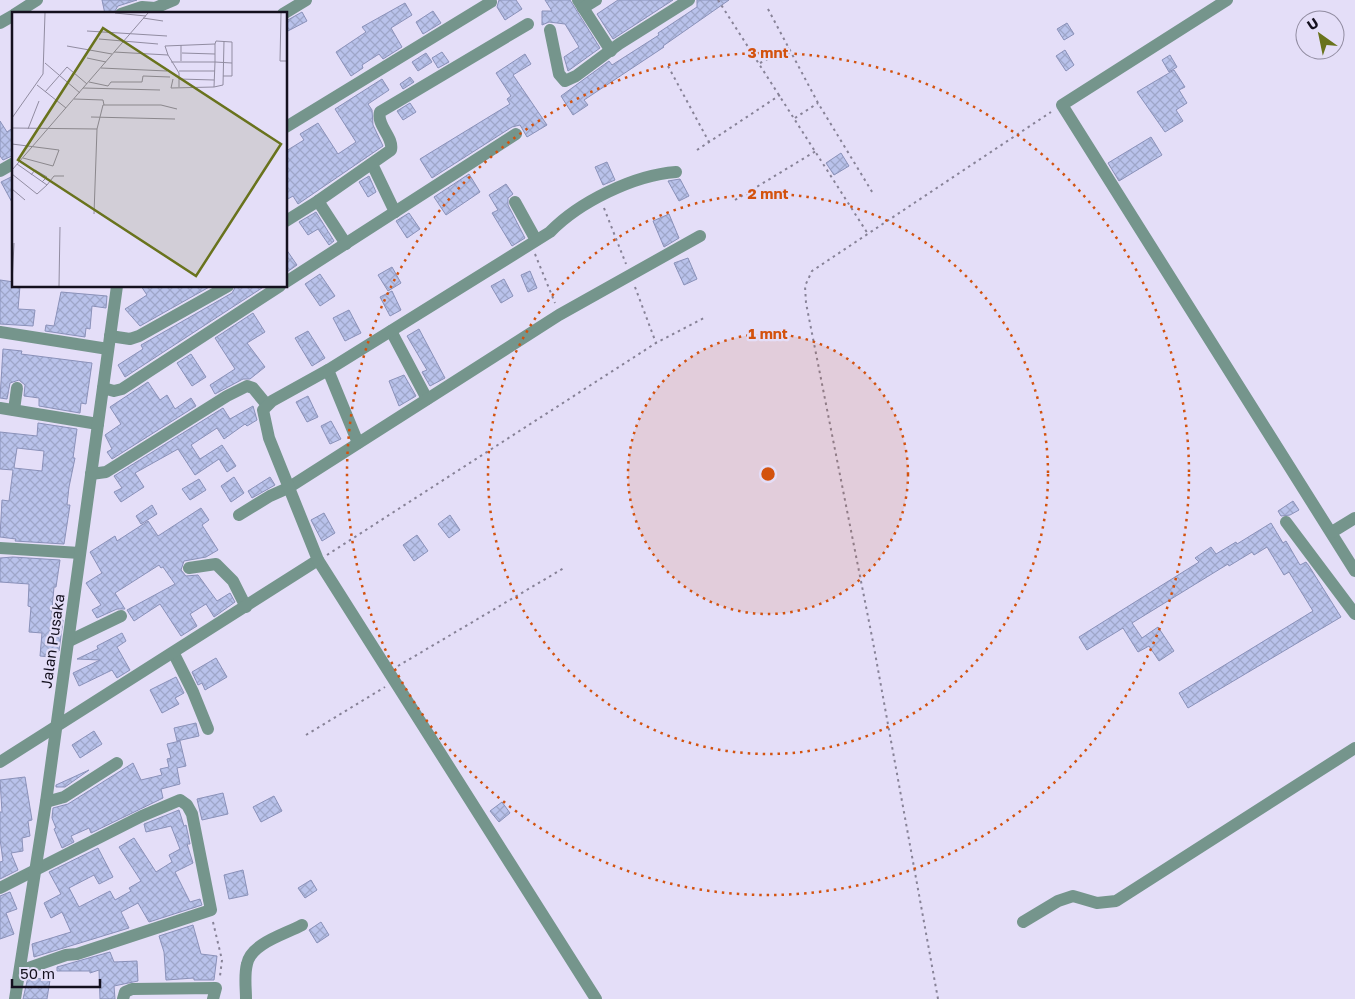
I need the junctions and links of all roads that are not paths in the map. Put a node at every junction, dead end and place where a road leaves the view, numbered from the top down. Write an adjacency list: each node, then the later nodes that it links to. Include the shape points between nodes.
1 (37, 0): 10 (street)
2 (174, 0): 9 (street)
3 (306, 0): 12 (street)
4 (596, 0): 8 (street)
5 (690, 0): 17 (street)
6 (1227, 0): 52 (street, via 1062,105)
7 (491, 2): 18 (street)
8 (580, 4): 17 (street)
9 (155, 7): 11 (street)
10 (17, 12)
11 (127, 12)
12 (286, 12)
13 (12, 15): 14 (street)
14 (0, 23)
15 (528, 24): 21 (street, via 380,112 379,118 392,148)
16 (550, 30): 17 (street, via 559,74 565,81)
17 (611, 51)
18 (288, 126)
19 (516, 134): 26 (street)
20 (12, 164): 22 (street)
21 (372, 164): 24 (street); 26 (street)
22 (0, 171)
23 (676, 172): 29 (street, via 654,174 590,202)
24 (318, 201): 27 (street); 30 (street)
25 (515, 202): 29 (street)
26 (395, 212): 30 (street)
27 (288, 220)
28 (700, 236): 41 (street, via 560,315)
29 (533, 242): 35 (street)
30 (346, 244): 31 (street)
31 (288, 281)
32 (118, 288): 37 (street, Jalan Pusaka)
33 (224, 288): 37 (street, via 139,336)
34 (277, 288): 40 (street, via 122,389)
35 (391, 331): 38 (street); 41 (street)
36 (0, 332): 37 (street)
37 (109, 342): 40 (street, Jalan Pusaka)
38 (328, 370): 42 (street); 46 (street)
39 (17, 388): 44 (street)
40 (103, 388): 45 (street, Jalan Pusaka)
41 (427, 399): 46 (street)
42 (267, 405): 47 (street, via 247,386 106,472); 48 (street, via 263,416)
43 (0, 408): 44 (street)
44 (14, 410): 45 (street)
45 (98, 424): 47 (street, Jalan Pusaka)
46 (358, 443): 48 (street)
47 (91, 474): 54 (street, Jalan Pusaka)
48 (288, 488): 49 (street); 55 (street)
49 (239, 515)
50 (1355, 518): 52 (street)
51 (1286, 522): 59 (street)
52 (1332, 532): 57 (street)
53 (0, 548): 54 (street)
54 (80, 552): 61 (street, Jalan Pusaka)
55 (318, 560): 58 (street); 78 (street)
56 (189, 568): 58 (street, via 216,564 233,581)
57 (1355, 571)
58 (246, 607): 62 (street)
59 (1355, 614)
60 (121, 616): 61 (street)
61 (69, 641): 63 (street, Jalan Pusaka)
62 (174, 654): 63 (street); 64 (street)
63 (56, 727): 66 (street); 68 (street, Jalan Pusaka)
64 (208, 729)
65 (1355, 748): 71 (street, via 1116,901 1097,903 1073,896)
66 (0, 762)
67 (116, 763): 68 (street, via 64,796)
68 (46, 802): 69 (street, Jalan Pusaka)
69 (36, 870): 70 (street); 73 (street, Jalan Pusaka); 73 (street, via 180,800 192,814 211,910)
70 (0, 888)
71 (1023, 922)
72 (302, 925): 77 (street, via 262,945 249,958)
73 (20, 970): 75 (street, Jalan Pusaka)
74 (215, 993): 76 (street, via 132,989 125,992)
75 (14, 999)
76 (124, 999)
77 (246, 999)
78 (596, 999)

